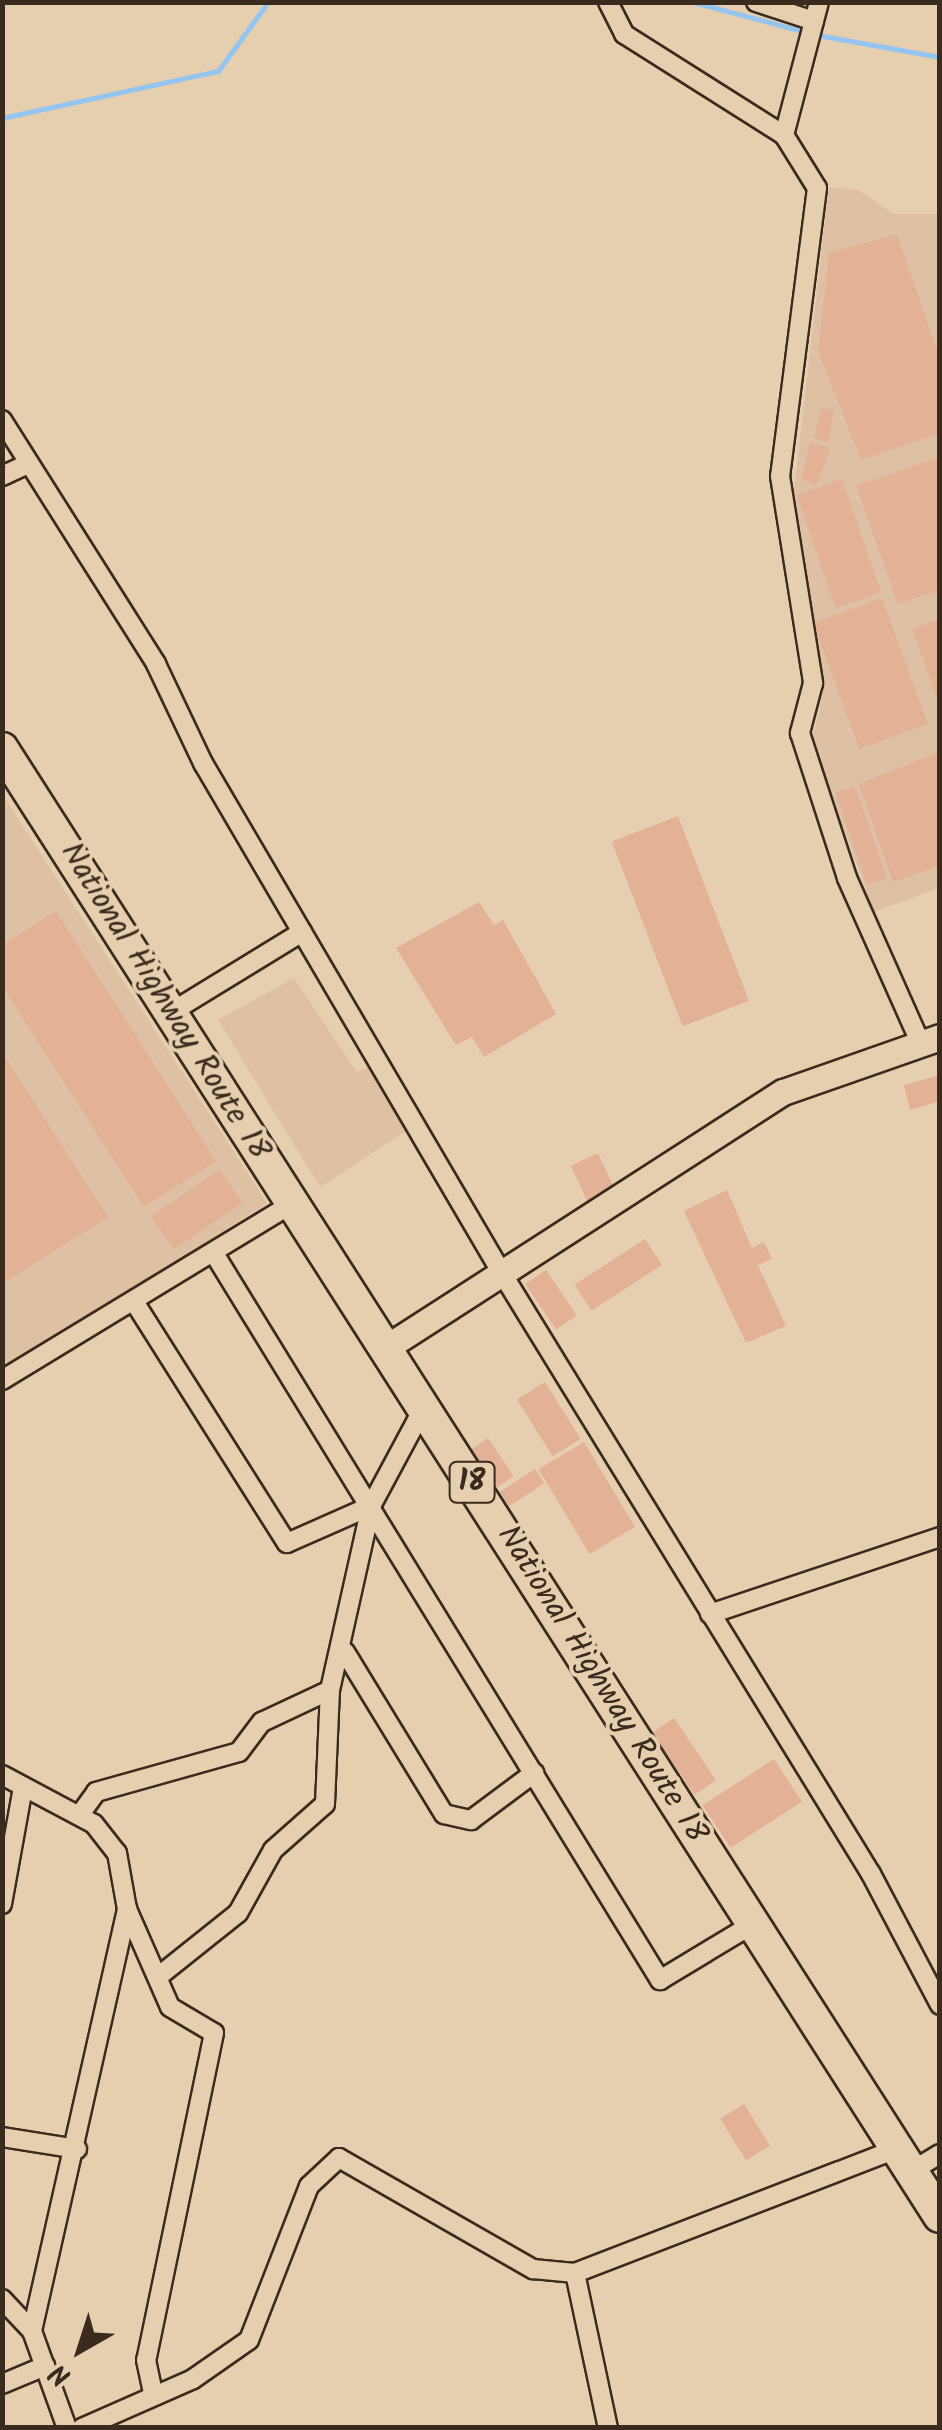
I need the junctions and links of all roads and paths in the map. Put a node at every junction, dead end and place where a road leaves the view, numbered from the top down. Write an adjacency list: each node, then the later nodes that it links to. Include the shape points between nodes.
1 (608, 2): 4 (street, via 624,34)
2 (756, 2): 3 (street)
3 (816, 12): 4 (street)
4 (784, 136): 11 (street, via 817,188 780,476 813,683 800,733 847,878)
5 (2, 420): 6 (street)
6 (26, 465): 7 (street); 9 (street, via 156,664)
7 (2, 476)
8 (2, 749): 10 (highway, National Highway Route 18 / 18)
9 (302, 932): 10 (street); 14 (street)
10 (170, 1013): 12 (highway, National Highway Route 18 / 18)
11 (930, 1040): 14 (street, via 783,1092)
12 (292, 1204): 13 (street); 16 (highway, National Highway Route 18 / 18)
13 (215, 1254): 15 (street); 19 (street)
14 (500, 1270): 16 (street); 21 (street)
15 (135, 1304): 17 (street); 19 (street, via 288,1543)
16 (387, 1348): 18 (highway, National Highway Route 18 / 18)
17 (2, 1380)
18 (424, 1407): 19 (street); 30 (highway, National Highway Route 18 / 18)
19 (371, 1506): 22 (street); 24 (street)
20 (940, 1537): 21 (street)
21 (710, 1614): 31 (street)
22 (345, 1652): 23 (street); 24 (street, via 444,1814 470,1820)
23 (330, 1690): 27 (street, via 262,1722 240,1752 96,1792); 32 (street, via 325,1804 273,1850 238,1913)
24 (534, 1773): 30 (street, via 660,1980)
25 (2, 1775): 26 (street)
26 (23, 1787): 27 (street); 28 (street)
27 (80, 1813): 29 (street, via 116,1854)
28 (2, 1904)
29 (127, 1908): 32 (street); 35 (street)
30 (753, 1924): 37 (highway, National Highway Route 18 / 18)
31 (932, 1969): 33 (street)
32 (160, 1976): 44 (street, via 170,2007 214,2034 146,2360)
33 (940, 2005)
34 (2, 2137): 35 (street)
35 (77, 2149): 41 (street)
36 (940, 2154): 37 (street)
37 (903, 2160): 38 (highway, National Highway Route 18 / 18); 39 (street)
38 (940, 2216)
39 (575, 2272): 44 (street, via 533,2269 339,2158 309,2186 248,2340 193,2380); 47 (street)
40 (2, 2299): 41 (street)
41 (32, 2331): 42 (street)
42 (45, 2366): 43 (street); 45 (street)
43 (2, 2384)
44 (153, 2394): 46 (street)
45 (67, 2428)
46 (82, 2428)
47 (608, 2428)

